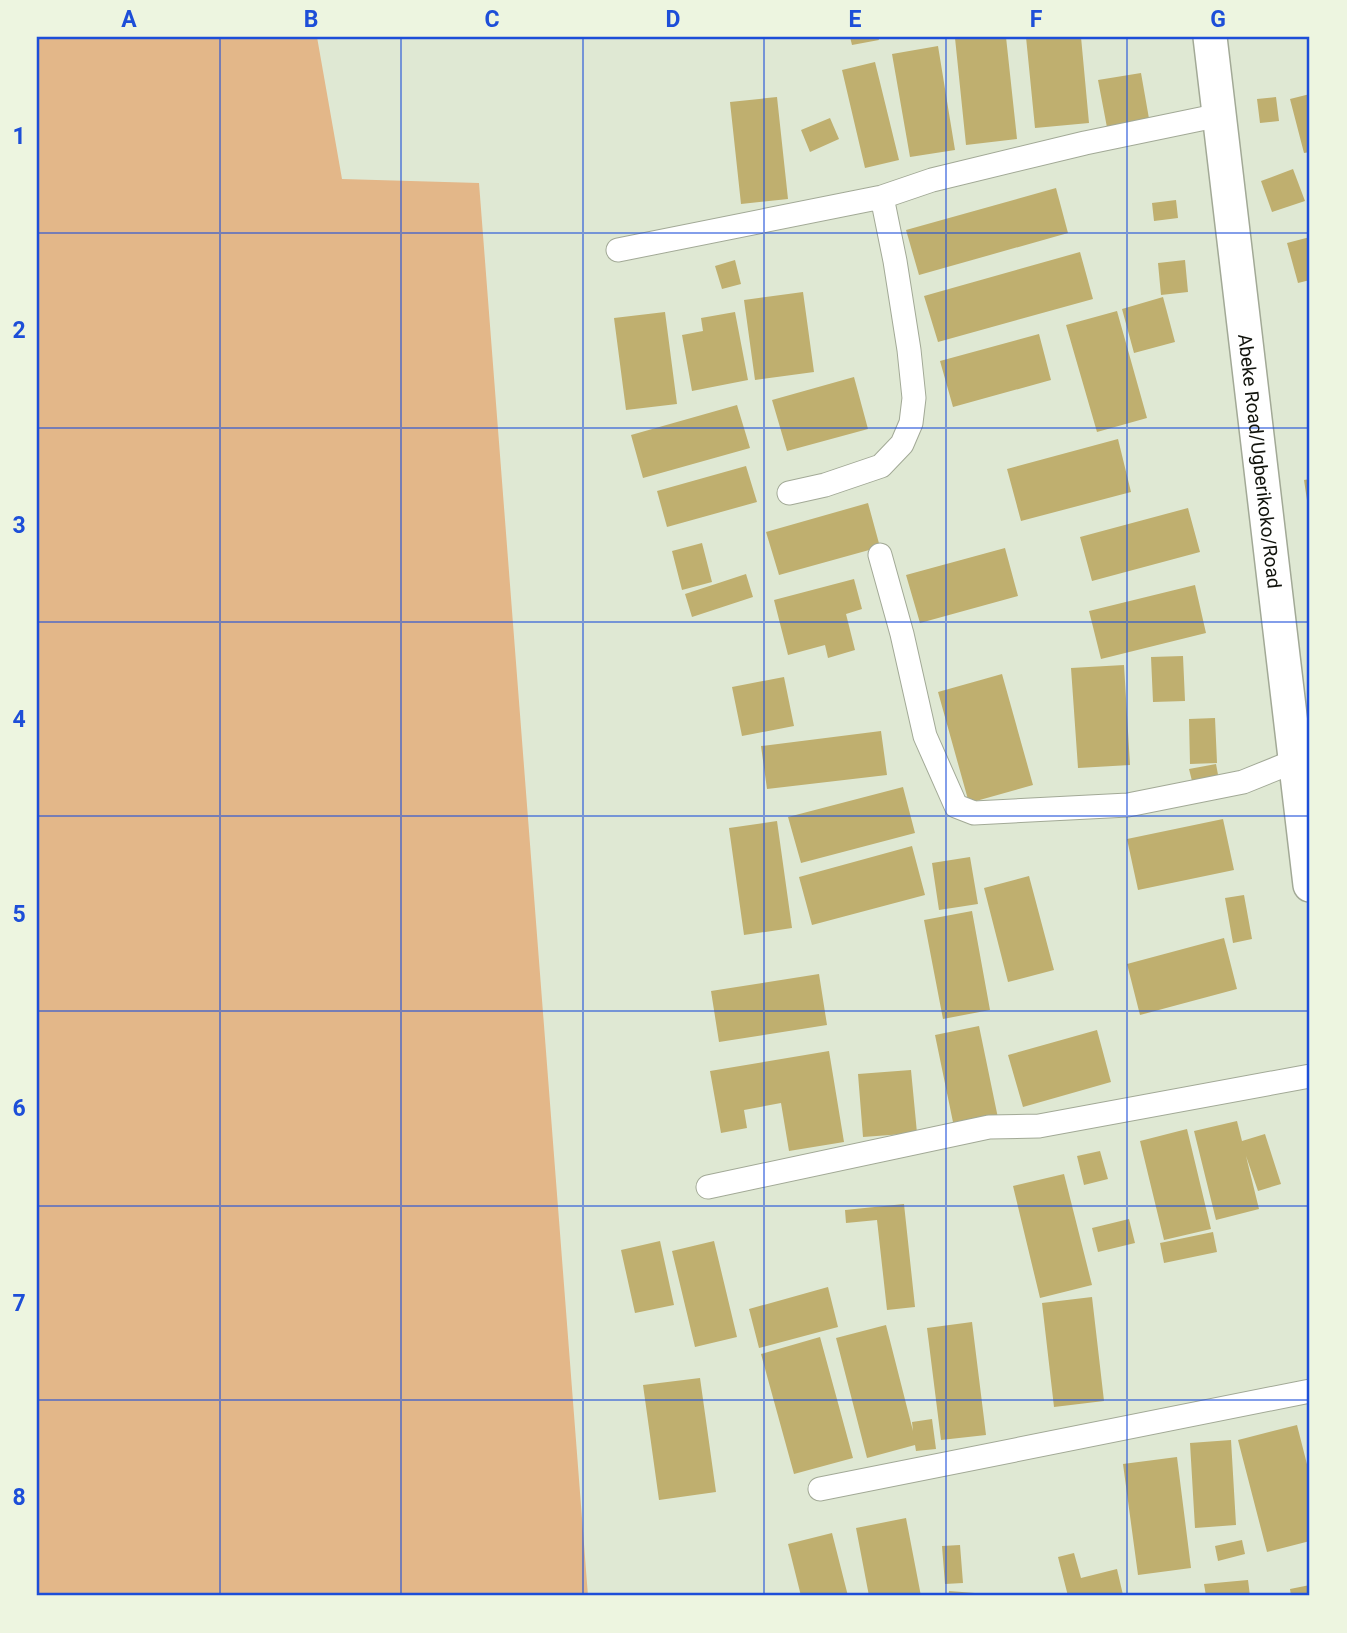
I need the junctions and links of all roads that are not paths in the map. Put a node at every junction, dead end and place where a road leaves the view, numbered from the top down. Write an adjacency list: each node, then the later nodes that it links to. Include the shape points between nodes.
1 (1210, 37): 2 (street, Abeke Road/Ugberikoko/Road)
2 (1220, 115): 3 (street, via 932,180); 7 (street, Abeke Road/Ugberikoko/Road)
3 (882, 197): 4 (street); 5 (street, via 909,350 912,424 902,444 881,466)
4 (618, 250)
5 (789, 493)
6 (880, 555): 7 (street, via 925,736 956,806 974,813 1128,804 1243,782)
7 (1295, 761): 8 (street, Abeke Road/Ugberikoko/Road)
8 (1310, 879): 9 (street, Abeke Road/Ugberikoko/Road)
9 (1310, 885)
10 (1310, 1076): 11 (street, via 1039,1126 989,1127)
11 (708, 1187)
12 (1310, 1391): 13 (street)
13 (820, 1489)

